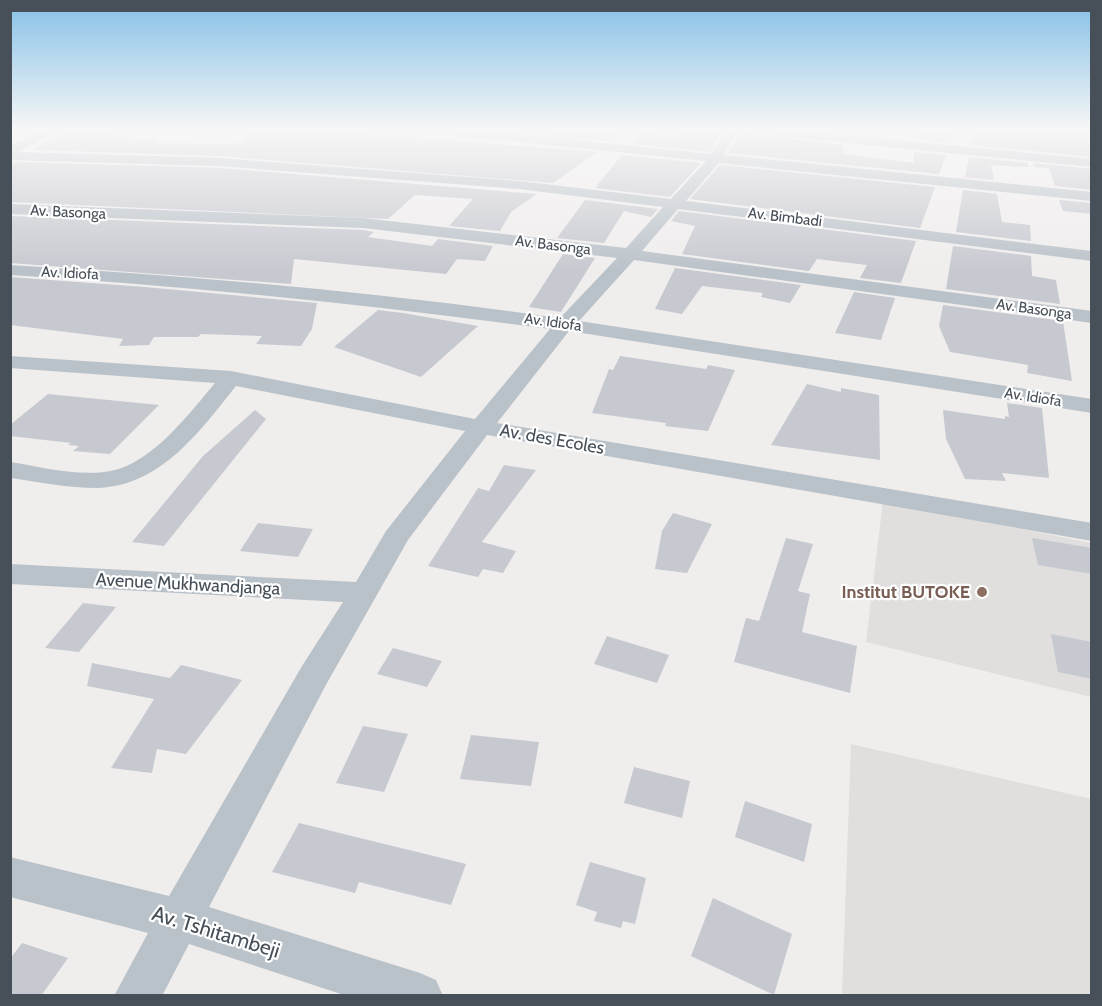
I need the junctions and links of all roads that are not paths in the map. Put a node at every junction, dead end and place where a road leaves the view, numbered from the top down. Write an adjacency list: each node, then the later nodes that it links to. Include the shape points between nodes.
1 (425, 177): 5 (street, Av. Bimbadi)
2 (698, 177): 5 (street)
3 (888, 177): 4 (street)
4 (1092, 198)
5 (674, 202): 7 (street); 8 (street, Av. Bimbadi)
6 (10, 209): 7 (street, Av. Basonga, via 363,223)
7 (630, 254): 10 (street, Av. Basonga); 11 (street)
8 (1092, 256)
9 (10, 270): 11 (street, Av. Idiofa, via 294,290)
10 (1092, 317)
11 (565, 324): 14 (street, Av. Idiofa); 15 (street)
12 (10, 362): 13 (street, Av. des Ecoles)
13 (231, 378): 15 (street, Av. des Ecoles); 16 (street, via 185,434 145,465 122,476 66,478)
14 (1092, 406)
15 (481, 427): 17 (street, Av. des Ecoles); 19 (street, via 396,537)
16 (10, 470)
17 (1092, 532)
18 (10, 574): 19 (street, Avenue Mukhwandjanga)
19 (365, 593): 21 (street, via 314,675)
20 (10, 877): 21 (street, Av. Tshitambeji)
21 (180, 920): 22 (street); 23 (street, Av. Tshitambeji)
22 (137, 996)
23 (420, 996)

